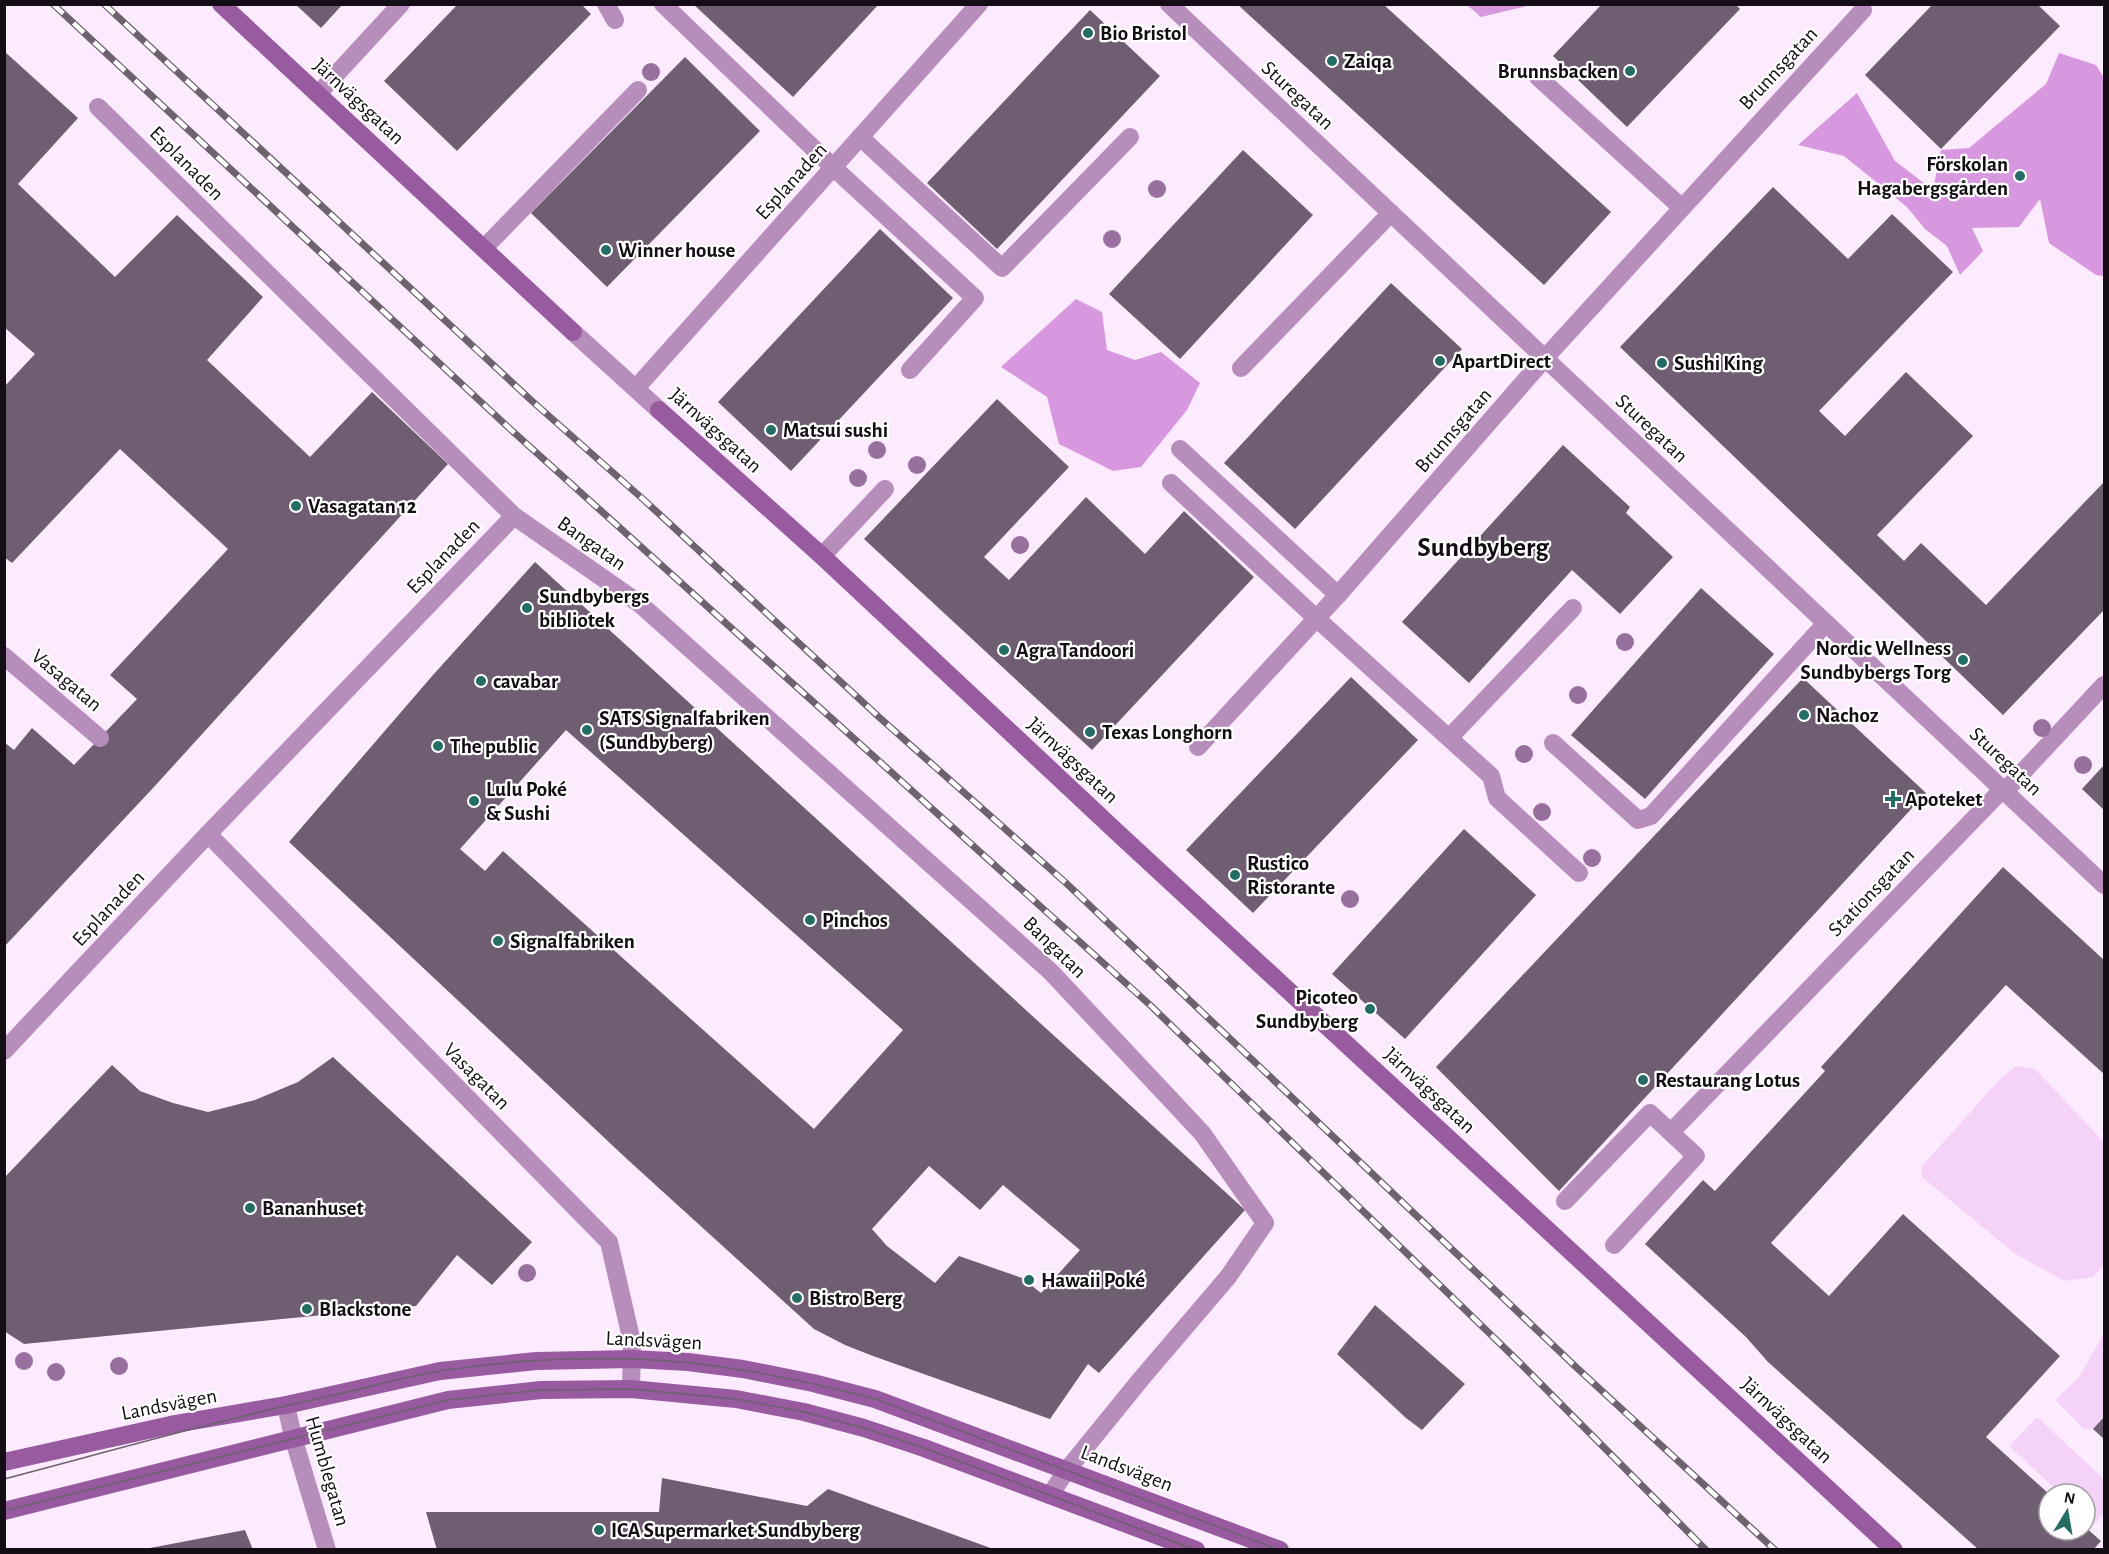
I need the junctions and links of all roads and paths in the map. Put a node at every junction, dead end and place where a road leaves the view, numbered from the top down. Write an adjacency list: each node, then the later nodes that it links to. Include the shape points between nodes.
1 (221, 4): 9 (street, Järnvägsgatan)
2 (401, 4): 9 (street)
3 (663, 4): 13 (street)
4 (980, 4): 11 (street, Esplanaden)
5 (1169, 4): 15 (street, Sturegatan)
6 (1863, 10): 14 (street, Brunnsgatan)
7 (1538, 77): 14 (street)
8 (638, 90): 16 (street)
9 (318, 94): 16 (street, Järnvägsgatan)
10 (98, 107): 24 (street, Esplanaden)
11 (861, 137): 12 (street, via 1002,268); 13 (street, Esplanaden)
12 (1130, 137)
13 (834, 168): 19 (street, via 975,298); 20 (street, Esplanaden)
14 (1681, 207): 17 (street, Brunnsgatan)
15 (1391, 213): 17 (street, Sturegatan); 18 (street)
16 (484, 248): 20 (street, Järnvägsgatan)
17 (1545, 358): 26 (street, Brunnsgatan); 29 (street, Sturegatan)
18 (1240, 369)
19 (910, 370)
20 (636, 388): 25 (street, Järnvägsgatan)
21 (1180, 449): 26 (street)
22 (1171, 483): 28 (street)
23 (885, 489): 25 (street)
24 (514, 516): 37 (street, Esplanaden); 49 (street, Bangatan, via 640,604 1051,972 1202,1133 1265,1223 1228,1277)
25 (822, 556): 55 (street, Järnvägsgatan)
26 (1338, 595): 28 (street, Brunnsgatan)
27 (1573, 608): 33 (street)
28 (1316, 618): 33 (street); 35 (street, Brunnsgatan)
29 (1826, 622): 34 (street, via 1651,816 1638,820); 36 (street, Sturegatan)
30 (4, 656): 32 (street, Vasagatan)
31 (2104, 685): 36 (street, Stationsgatan)
32 (100, 738)
33 (1449, 738): 38 (street, via 1491,776 1497,798)
34 (1553, 743)
35 (1198, 747)
36 (2006, 791): 39 (street, Sturegatan); 41 (street, Stationsgatan, via 1997,795)
37 (208, 834): 40 (street, Esplanaden); 44 (street, Vasagatan, via 609,1242 632,1342)
38 (1579, 873)
39 (2104, 885)
40 (4, 1051)
41 (1671, 1132): 42 (street, via 1650,1113); 43 (street, via 1696,1156)
42 (1565, 1201)
43 (1614, 1245)
44 (632, 1359): 45 (street, Vasagatan); 46 (street, Landsvägen, via 536,1361 440,1371); 49 (street, Landsvägen, via 688,1362 813,1383 886,1403)
45 (631, 1389): 47 (street, via 542,1390 448,1400); 50 (street, via 736,1399 804,1412 924,1448)
46 (286, 1405): 47 (street, Humblegatan); 48 (street, Landsvägen, via 175,1424)
47 (293, 1437): 51 (street); 52 (street, Humblegatan)
48 (4, 1462)
49 (1067, 1470): 50 (street, Bangatan); 54 (street, Landsvägen)
50 (1050, 1495): 53 (street)
51 (4, 1510)
52 (327, 1550)
53 (1196, 1550)
54 (1280, 1550)
55 (1894, 1550)

